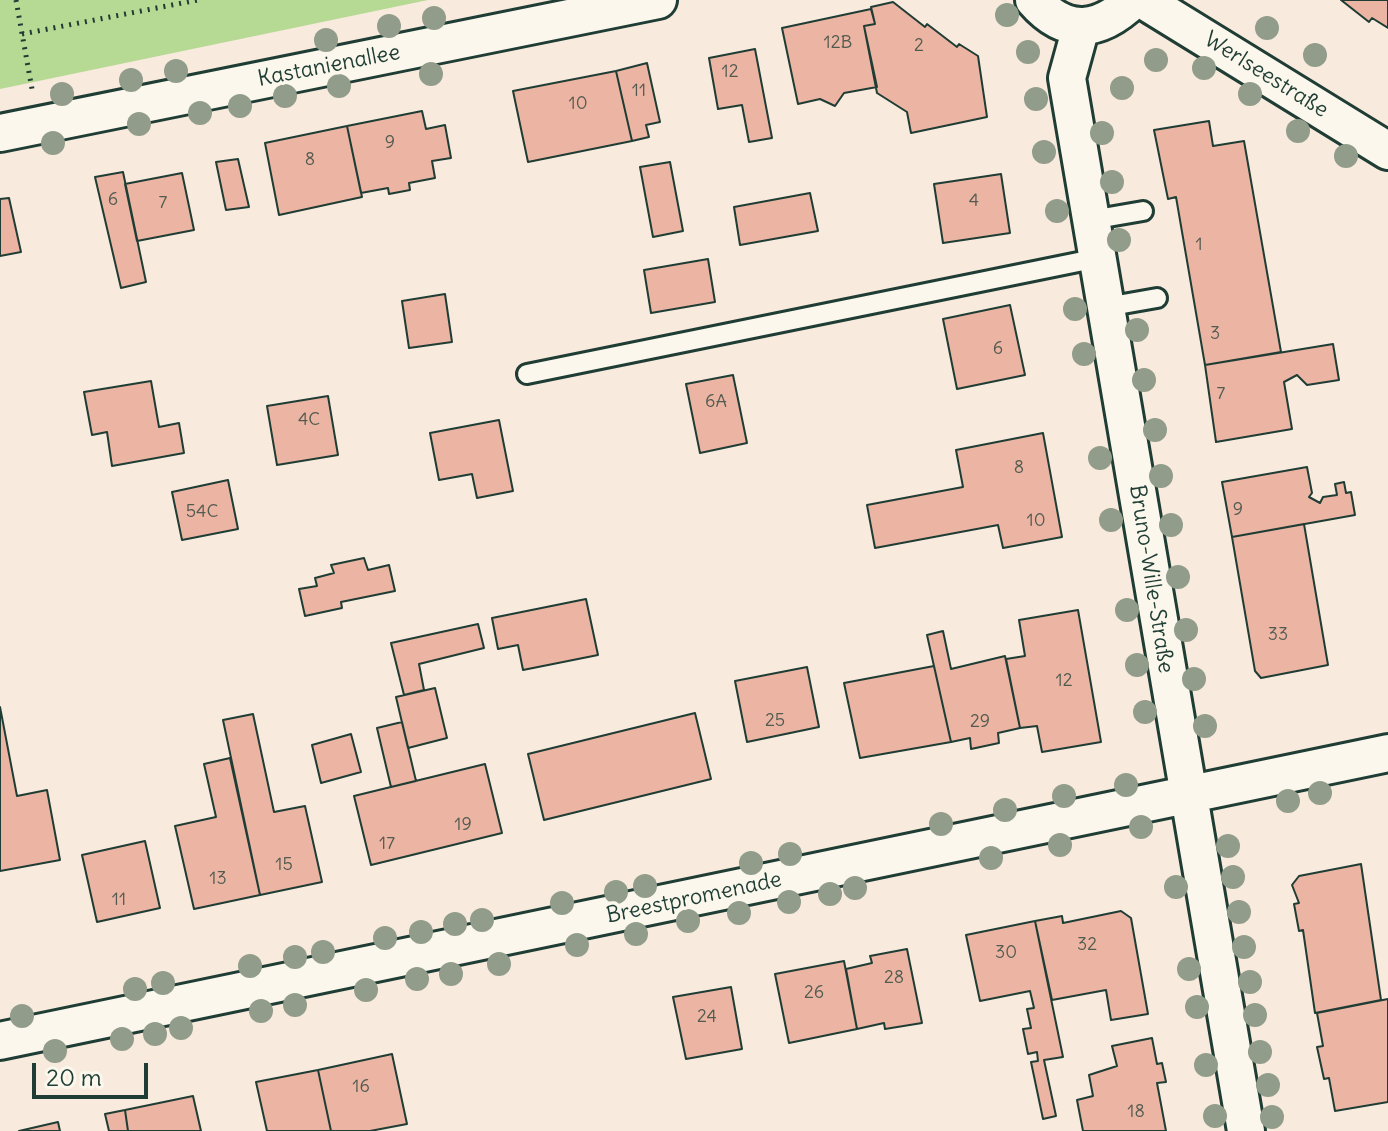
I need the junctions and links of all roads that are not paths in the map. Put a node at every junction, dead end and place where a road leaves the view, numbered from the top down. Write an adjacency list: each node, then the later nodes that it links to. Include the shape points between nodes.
1 (658, 0): 6 (street, Kastanienallee)
2 (1034, 0): 5 (street, via 1055,20)
3 (1133, 0): 5 (street, via 1112,20)
4 (1143, 0): 7 (street, Werlseestraße)
5 (1081, 27): 9 (street, Bruno-Wille-Straße, via 1067,78)
6 (0, 133)
7 (1388, 151)
8 (1143, 211): 9 (lane)
9 (1091, 220): 10 (street, Bruno-Wille-Straße)
10 (1098, 258): 12 (street, Bruno-Wille-Straße); 13 (lane)
11 (1157, 298): 12 (lane)
12 (1106, 307): 15 (street, Bruno-Wille-Straße)
13 (527, 374)
14 (1388, 753): 15 (street, Breestpromenade)
15 (1187, 795): 16 (street, Breestpromenade); 17 (street, Bruno-Wille-Straße)
16 (0, 1041)
17 (1246, 1131)

